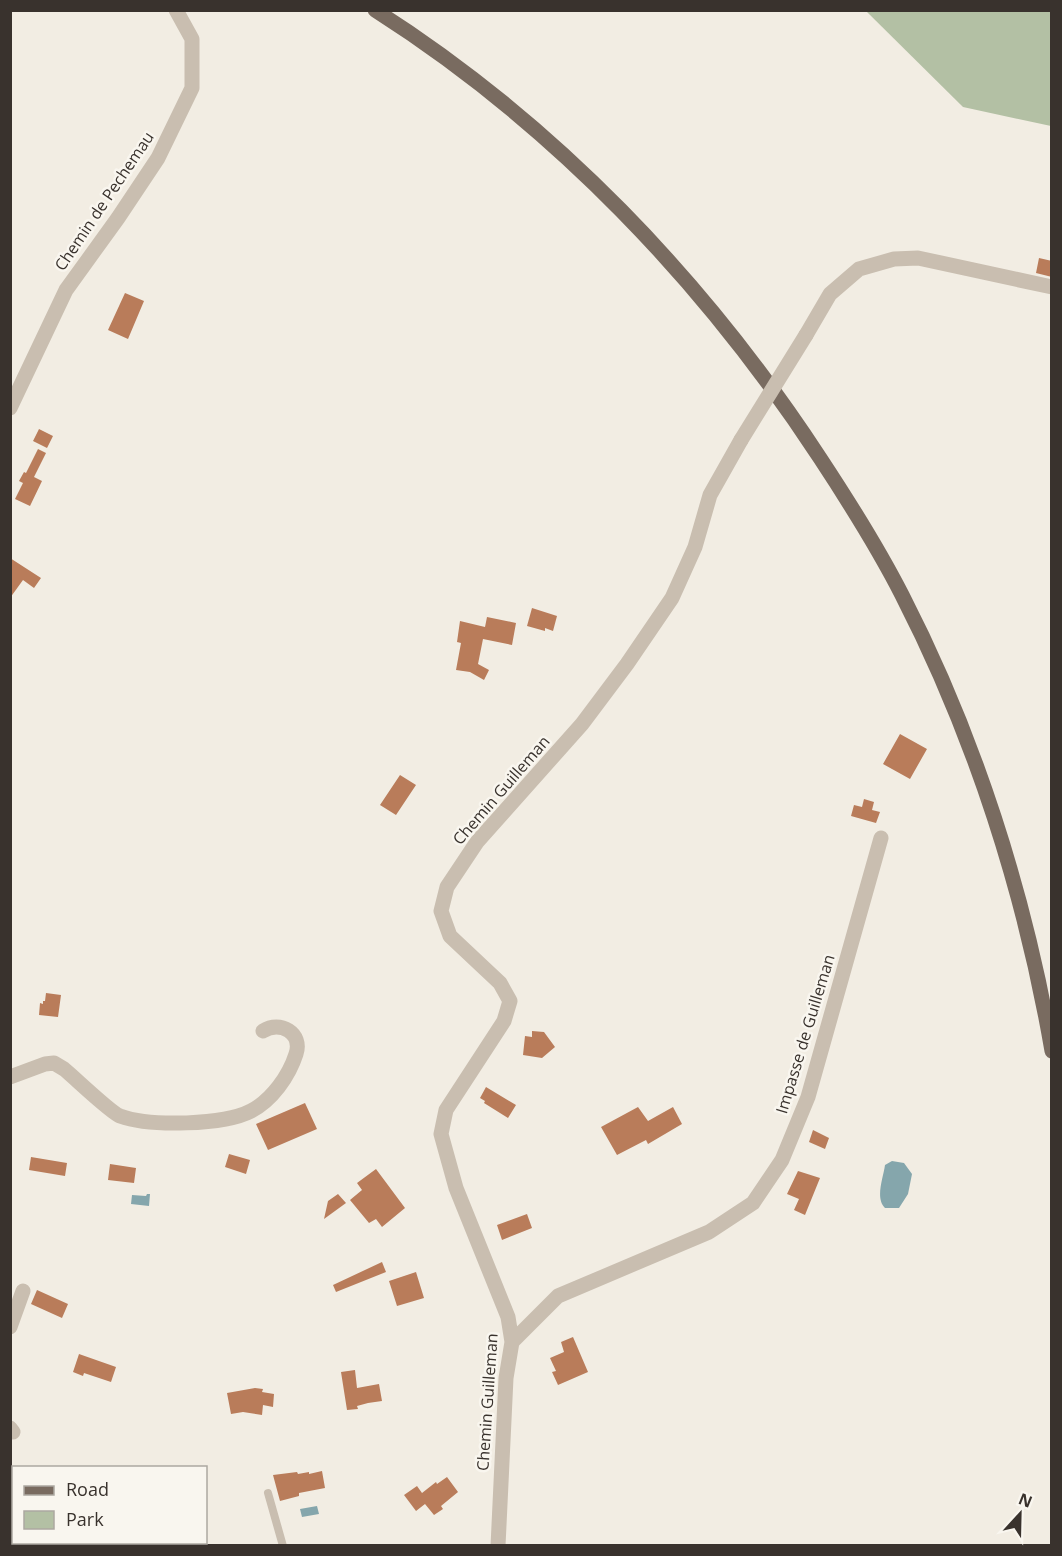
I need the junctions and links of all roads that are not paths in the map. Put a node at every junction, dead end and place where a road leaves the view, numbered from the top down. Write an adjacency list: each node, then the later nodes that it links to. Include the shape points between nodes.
1 (176, 10): 4 (street, Chemin de Pechemau, via 192,39 192,88 158,158 66,290)
2 (375, 10): 7 (main road, via 494,96 585,173 673,265 742,346 850,503 902,595 948,695 988,798 1022,911)
3 (1052, 286): 11 (street, Chemin Guilleman, bridge, via 918,258 894,259 859,269 830,294 710,495 695,547 672,598 582,724 477,842 447,887 441,911 450,936 500,982 510,1001 504,1021 446,1110 441,1134 456,1188 508,1317)
4 (10, 408)
5 (881, 838): 11 (street, Impasse de Guilleman, via 808,1097 782,1160 753,1203 709,1232 558,1296)
6 (263, 1031): 8 (street, via 279,1026 292,1032 298,1049 293,1063 267,1099 231,1119 179,1123 118,1116 54,1063)
7 (1052, 1051)
8 (10, 1077)
9 (23, 1291): 10 (street)
10 (10, 1327)
11 (512, 1342): 14 (street, Chemin Guilleman, via 506,1378)
12 (268, 1493): 13 (lane)
13 (283, 1545)
14 (498, 1545)

